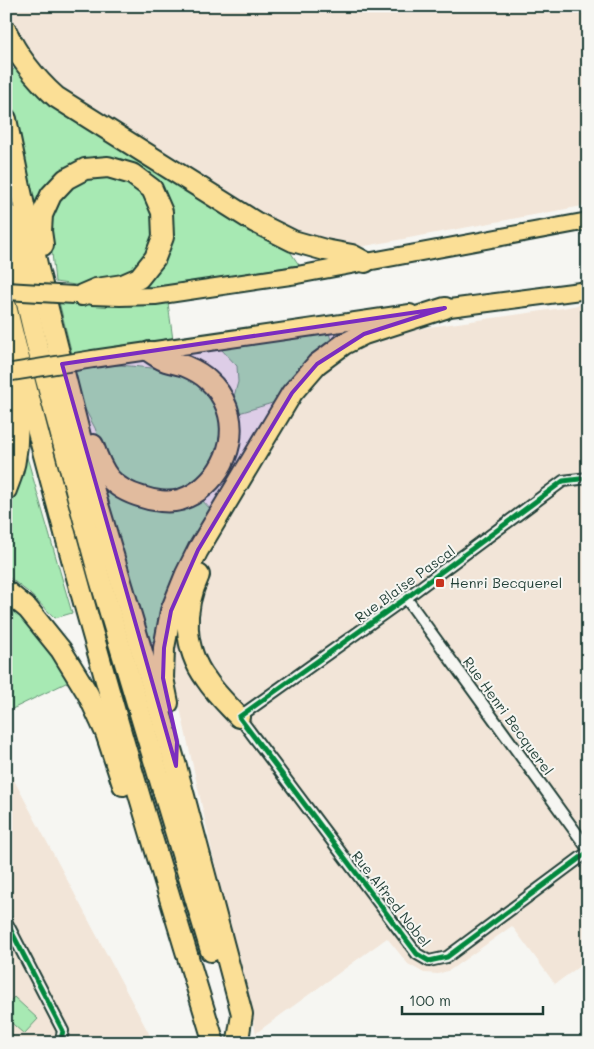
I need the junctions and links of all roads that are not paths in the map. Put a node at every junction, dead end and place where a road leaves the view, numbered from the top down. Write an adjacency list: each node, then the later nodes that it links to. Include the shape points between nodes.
1 (6, 31): 5 (highway, via 26,66 56,97 255,222 293,241 352,254)
2 (6, 120): 6 (highway)
3 (6, 214): 26 (highway, via 37,346 99,576)
4 (588, 221): 5 (main road)
5 (365, 262): 9 (main road, via 155,296)
6 (38, 269): 9 (highway, via 44,254 42,215 51,195 66,179 85,169 100,167 132,174 152,189 162,212 163,236 155,258 139,278); 15 (highway)
7 (588, 290): 11 (main road)
8 (6, 291): 9 (main road, bridge)
9 (78, 295)
10 (6, 306): 12 (highway)
11 (445, 308): 13 (main road); 18 (highway, via 364,334 317,364 292,392)
12 (17, 352): 17 (highway, via 10,370 18,441 16,460); 25 (highway, via 79,586)
13 (150, 352): 14 (main road, bridge); 15 (highway, via 206,378 219,392 227,408 231,430 227,454 214,477 198,491 178,500 154,501 131,494 113,483 99,464 89,434)
14 (6, 373)
15 (78, 427): 22 (highway)
16 (588, 478): 20 (street, Rue Blaise Pascal, via 563,482)
17 (6, 490)
18 (198, 550): 21 (highway, via 202,568 190,599 187,618 191,649 205,678); 22 (highway, via 171,611 164,648 164,678 177,742)
19 (6, 591): 25 (highway, via 28,609 61,650 88,694 109,742 174,945)
20 (406, 598): 21 (street, Rue Blaise Pascal); 23 (street, Rue Henri Becquerel)
21 (239, 717): 23 (street, Rue Alfred Nobel, via 417,954 429,960 447,957)
22 (176, 766): 26 (highway, via 242,1014)
23 (588, 851)
24 (6, 921): 27 (street, via 64,1031)
25 (188, 957): 28 (highway)
26 (238, 1042)
27 (60, 1043)
28 (214, 1043)

